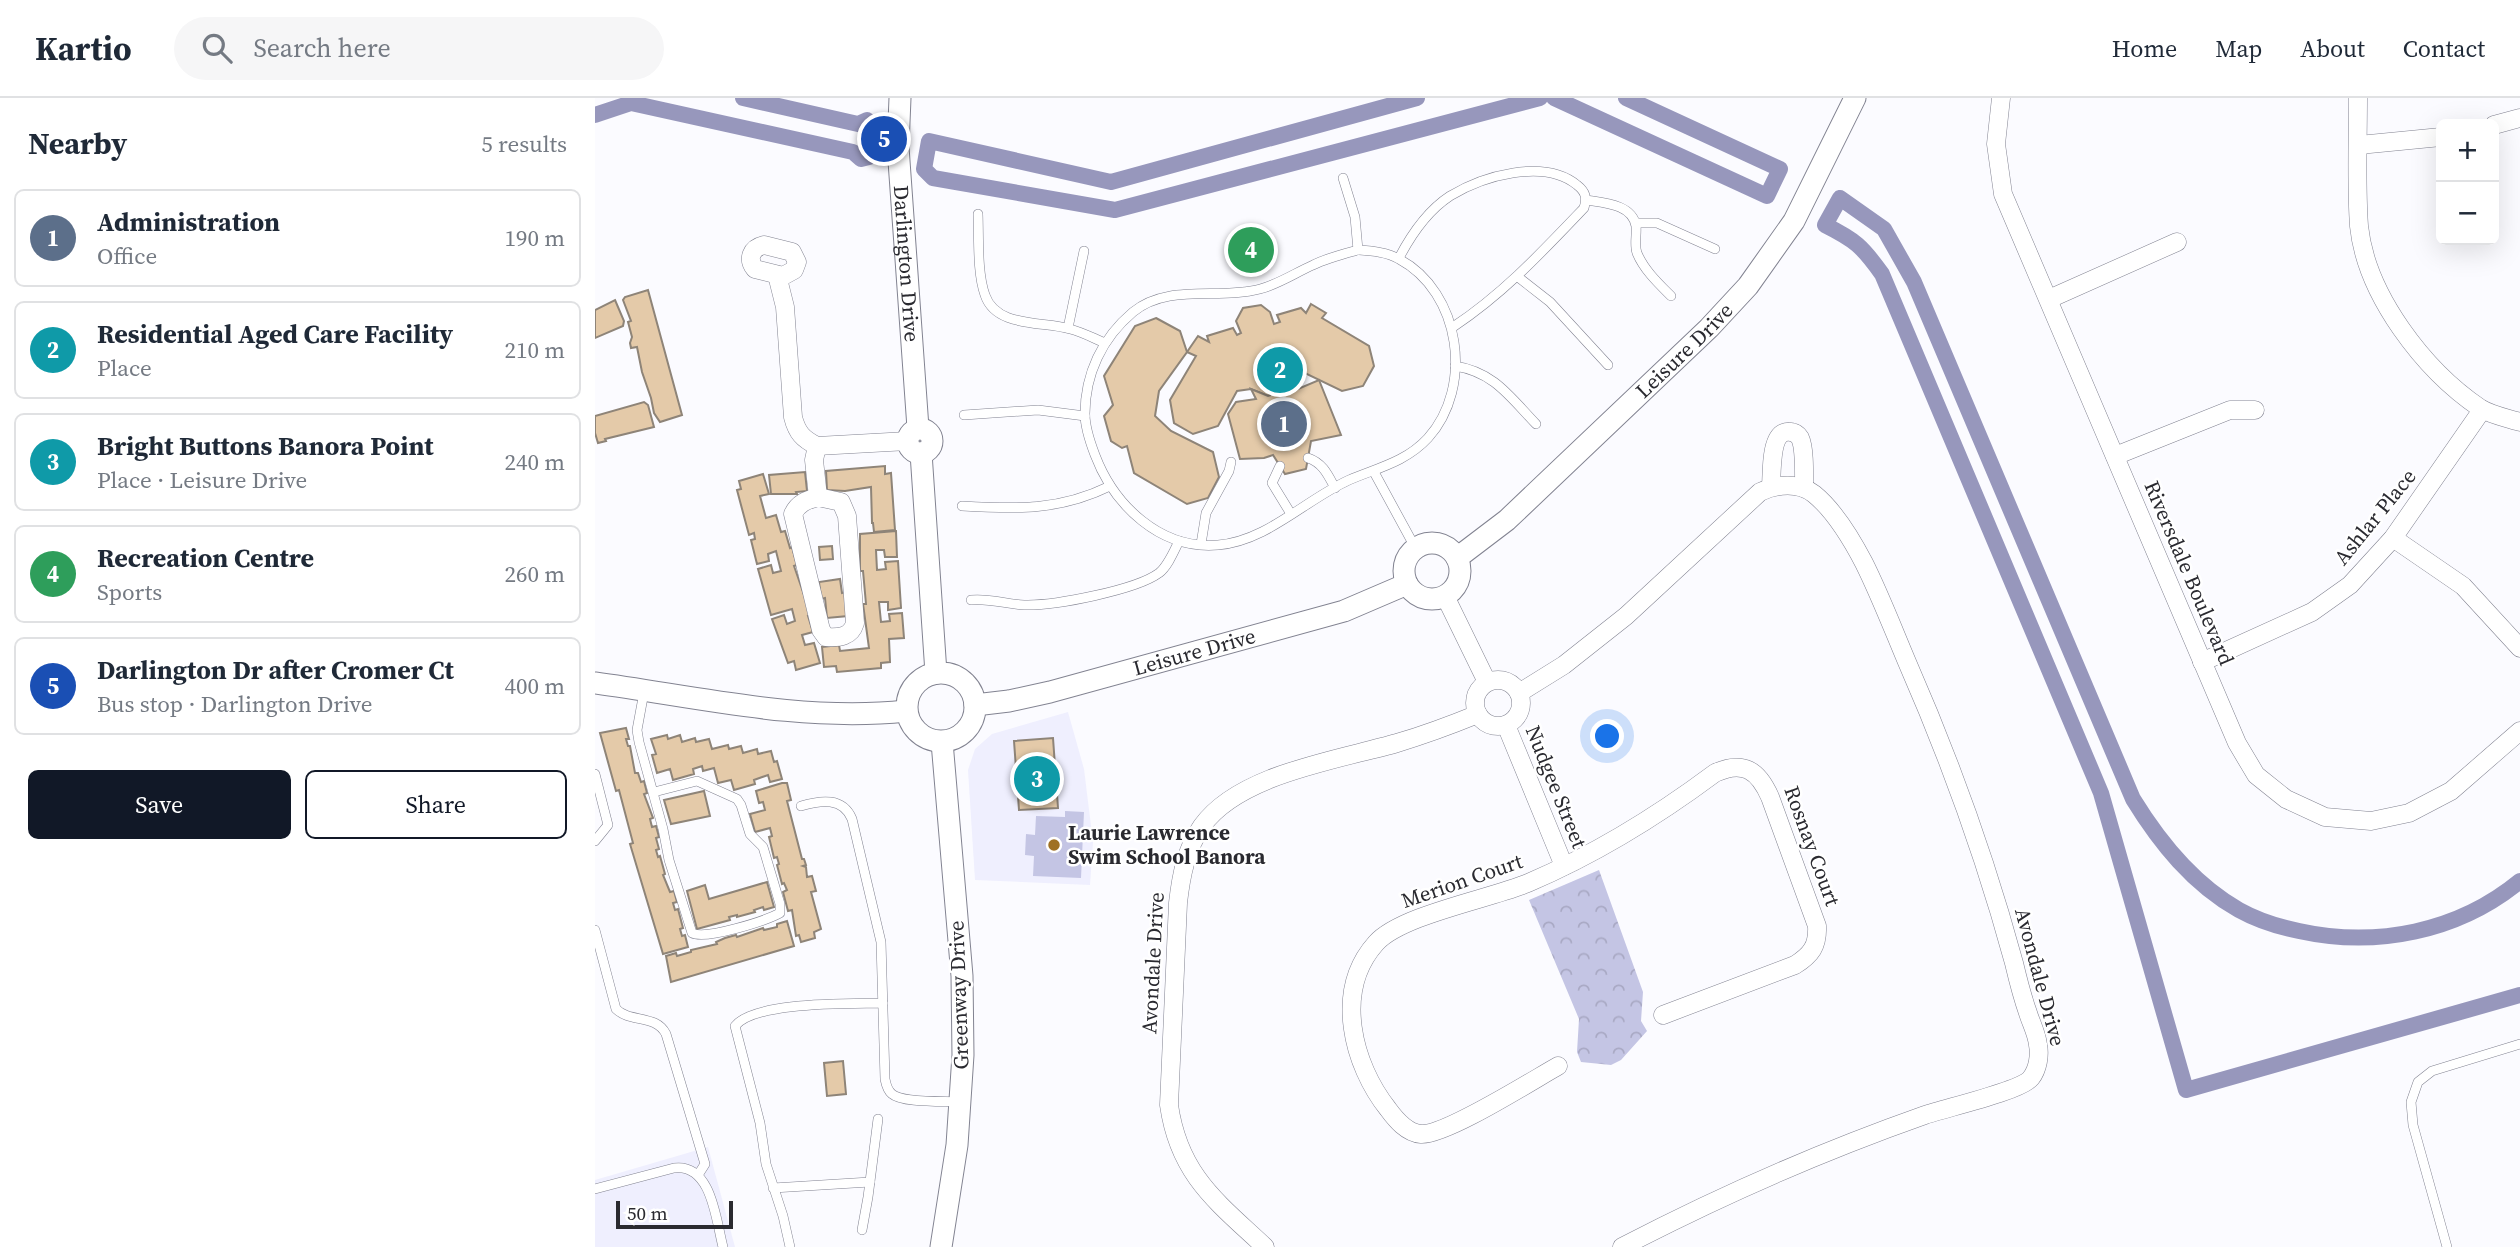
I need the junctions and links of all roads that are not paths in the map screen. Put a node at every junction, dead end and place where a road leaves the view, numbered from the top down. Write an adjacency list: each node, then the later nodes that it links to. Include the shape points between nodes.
1 (900, 98): 33 (street, Darlington Drive, via 898,147)
2 (1855, 98): 53 (street, Leisure Drive, via 1794,221 1748,286 1507,520)
3 (2001, 98): 21 (street, Riversdale Boulevard, via 1996,144 2003,194)
4 (2358, 98): 8 (street)
5 (2520, 118): 6 (street)
6 (2499, 124)
7 (2436, 137): 8 (street)
8 (2358, 145): 28 (street, via 2359,228 2374,283 2403,333 2442,377)
9 (1343, 178): 15 (lane, via 1355,217)
10 (1586, 200): 12 (lane, via 1616,205); 17 (lane, via 1583,190 1555,173 1533,170 1499,177 1466,188 1436,207); 19 (lane, via 1584,208)
11 (978, 214): 23 (lane, via 982,284 991,306 1008,317)
12 (1636, 223): 14 (lane, via 1657,223); 20 (lane, via 1636,250 1641,261)
13 (2177, 242): 21 (street)
14 (1715, 249)
15 (1358, 250): 17 (lane); 24 (lane, via 1260,289 1158,299 1135,310)
16 (1084, 251): 23 (lane)
17 (1398, 258): 22 (lane, via 1431,288)
18 (777, 275): 34 (street, via 785,307 793,418 797,432)
19 (1518, 277): 22 (lane); 25 (lane, via 1551,302)
20 (1671, 296)
21 (2049, 299): 35 (street, Riversdale Boulevard)
22 (1453, 327): 26 (lane)
23 (1068, 328): 24 (lane)
24 (1105, 343): 30 (lane, via 1093,365)
25 (1608, 365)
26 (1455, 366): 32 (lane, via 1491,377); 41 (lane, via 1444,414 1428,438 1406,456)
27 (2255, 410): 35 (street, via 2230,410)
28 (2482, 410): 31 (street); 49 (street, Ashlar Place)
29 (964, 415): 30 (lane, via 1038,410)
30 (1085, 416): 42 (lane, via 1089,441)
31 (2520, 422)
32 (1536, 424)
33 (916, 441): 34 (street); 59 (street, Darlington Drive)
34 (817, 446): 46 (street)
35 (2115, 456): 58 (street, Riversdale Boulevard)
36 (1308, 458): 44 (lane, via 1327,472)
37 (1773, 461): 38 (street); 38 (street, via 1776,439 1789,431 1800,437); 43 (street)
38 (1803, 461): 45 (street)
39 (1231, 462): 51 (lane, via 1206,513)
40 (1280, 466): 48 (lane, via 1272,482)
41 (1374, 471): 44 (lane); 52 (lane)
42 (1110, 486): 47 (lane, via 1050,506); 50 (lane, via 1144,523)
43 (1771, 487): 45 (street); 63 (street, via 1756,495 1597,641)
44 (1335, 488): 48 (lane)
45 (1804, 488): 91 (street, Avondale Drive, via 1826,507 1860,557 1933,720 2001,916 2039,1062 2031,1078 2015,1088 1864,1137 1717,1198)
46 (818, 497): 46 (street, via 841,502 847,516 855,623 845,636 826,637 821,629 793,514 803,502)
47 (962, 506)
48 (1291, 514): 51 (lane, via 1240,542)
49 (2393, 538): 57 (street, via 2463,586); 58 (street, Ashlar Place, via 2350,585 2312,612)
50 (1179, 541): 51 (lane); 56 (lane, via 1162,571 1129,585 1046,603)
51 (1201, 544)
52 (1416, 549): 53 (street, via 1434,543); 54 (street, via 1405,564)
53 (1457, 558): 55 (street, via 1459,579)
54 (1407, 584): 55 (street, via 1420,597); 64 (street, Leisure Drive, via 1344,611 1050,692)
55 (1445, 596): 60 (street)
56 (971, 600)
57 (2520, 648)
58 (2202, 662): 68 (street, Riversdale Boulevard, via 2256,775 2286,799 2325,817 2371,821 2409,813 2451,791)
59 (936, 673): 64 (street, via 963,681); 65 (street, via 913,686)
60 (1487, 682): 63 (street, via 1502,680); 66 (street, via 1475,699)
61 (595, 683): 62 (street)
62 (645, 690): 65 (street, via 806,713); 71 (lane, via 637,734)
63 (1520, 693): 67 (street, via 1520,712)
64 (975, 705): 69 (street, via 966,730)
65 (906, 711): 69 (street, via 918,733)
66 (1478, 713): 67 (street, via 1493,725); 90 (street, Avondale Drive, via 1246,789 1222,805 1189,850 1178,903 1169,1105 1172,1126 1179,1148 1202,1186)
67 (1506, 725): 74 (street, Nudgee Street)
68 (2520, 731)
69 (941, 742): 80 (street, Greenway Drive, via 962,976)
70 (595, 774): 73 (lane, via 608,824)
71 (654, 792): 71 (lane, via 692,933 703,936 780,913 766,854 750,834 737,799 697,781)
72 (801, 806): 76 (lane, via 831,801 850,815 880,933)
73 (595, 841)
74 (1564, 866): 77 (street, Rosnay Court, via 1638,827 1727,767 1750,771 1765,786 1817,926 1814,948 1795,965); 79 (street, Merion Court, via 1484,899 1397,927 1363,962 1352,1012 1360,1063 1396,1119 1415,1133 1446,1129)
75 (595, 930): 82 (lane, via 616,1009 625,1016 657,1023 666,1034 705,1164)
76 (883, 1003): 80 (lane, via 885,1079 891,1094); 84 (lane, via 788,1007 736,1024)
77 (1663, 1015)
78 (2520, 1044): 92 (lane, via 2432,1070 2419,1082 2411,1102 2413,1125)
79 (1558, 1066)
80 (961, 1102): 89 (street, Greenway Drive)
81 (877, 1119): 83 (lane)
82 (698, 1175): 85 (lane, via 678,1167); 87 (lane, via 706,1186)
83 (870, 1182): 84 (lane); 86 (lane)
84 (773, 1188): 88 (lane)
85 (595, 1189)
86 (862, 1230)
87 (723, 1247)
88 (790, 1247)
89 (941, 1247)
90 (1265, 1247)
91 (1622, 1247)
92 (2447, 1247)

